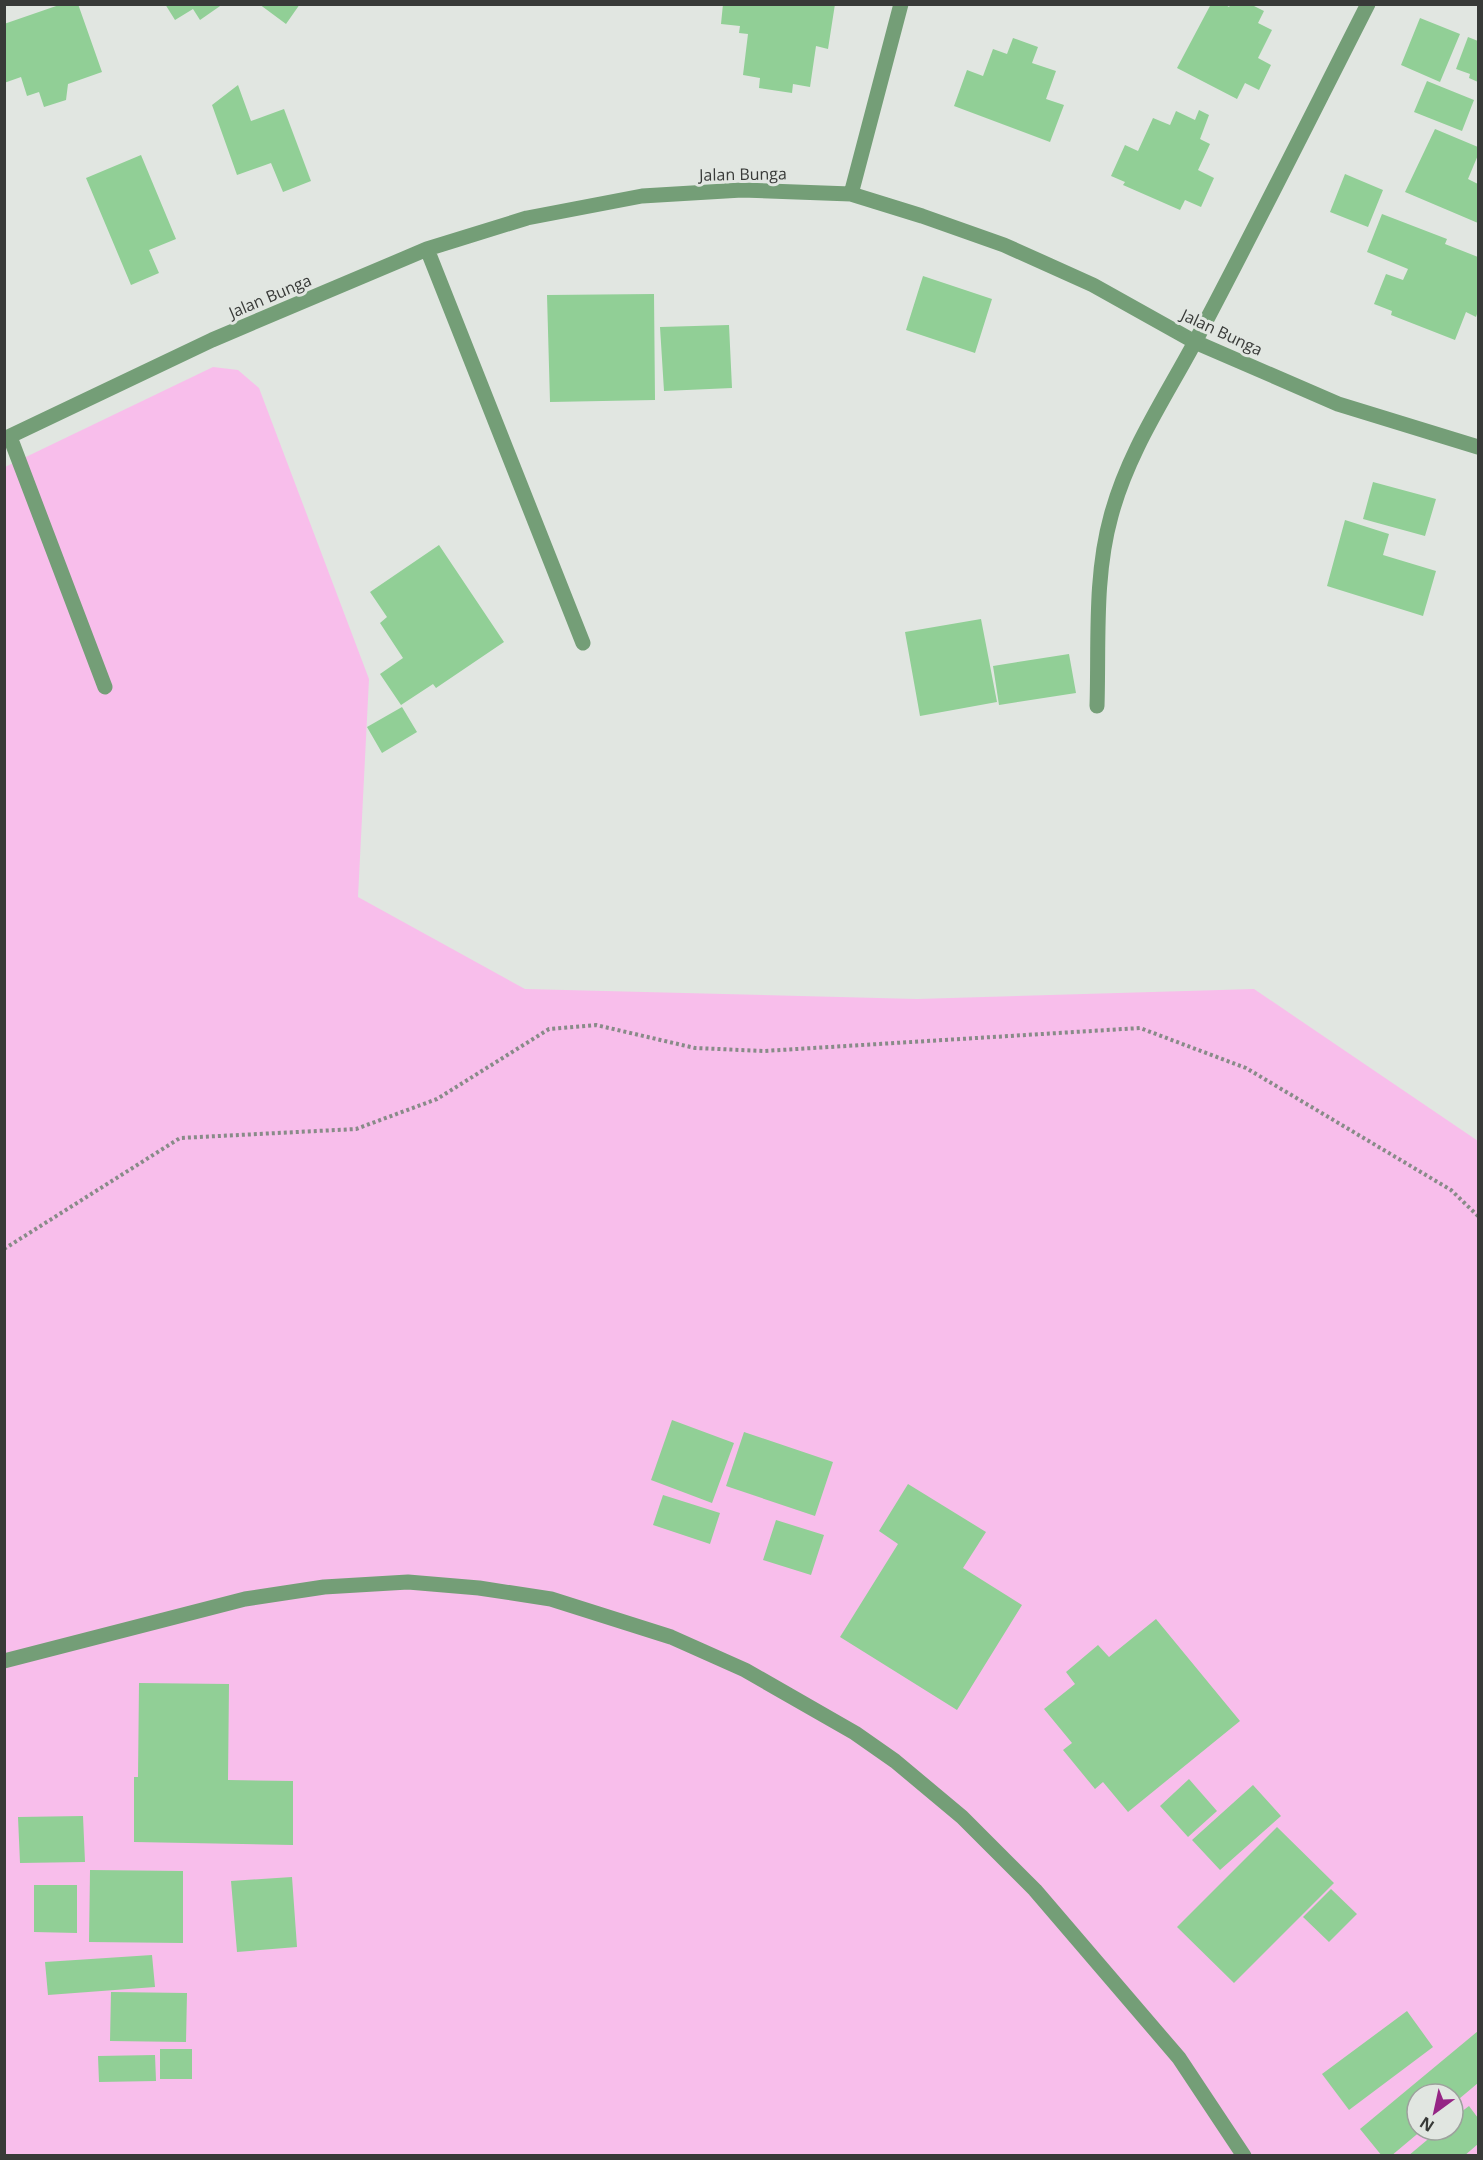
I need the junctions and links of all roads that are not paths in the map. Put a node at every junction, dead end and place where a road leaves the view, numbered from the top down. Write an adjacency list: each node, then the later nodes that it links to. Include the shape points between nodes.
1 (901, 4): 3 (street)
2 (1368, 4): 5 (street)
3 (851, 194): 4 (street, Jalan Bunga, via 742,190 642,196 527,218); 5 (street, Jalan Bunga, via 1004,245 1093,285)
4 (426, 249): 6 (street, Jalan Bunga, via 212,340); 8 (street)
5 (1195, 342): 7 (street, Jalan Bunga, via 1338,404); 10 (street, via 1143,434 1110,517 1099,592)
6 (7, 438): 9 (street)
7 (1479, 447)
8 (583, 643)
9 (105, 687)
10 (1097, 706)
11 (4, 1661): 12 (street, via 245,1599 324,1587 408,1582 551,1599 671,1637 745,1670 855,1733 962,1817 1035,1890 1179,2058)
12 (1244, 2156)

